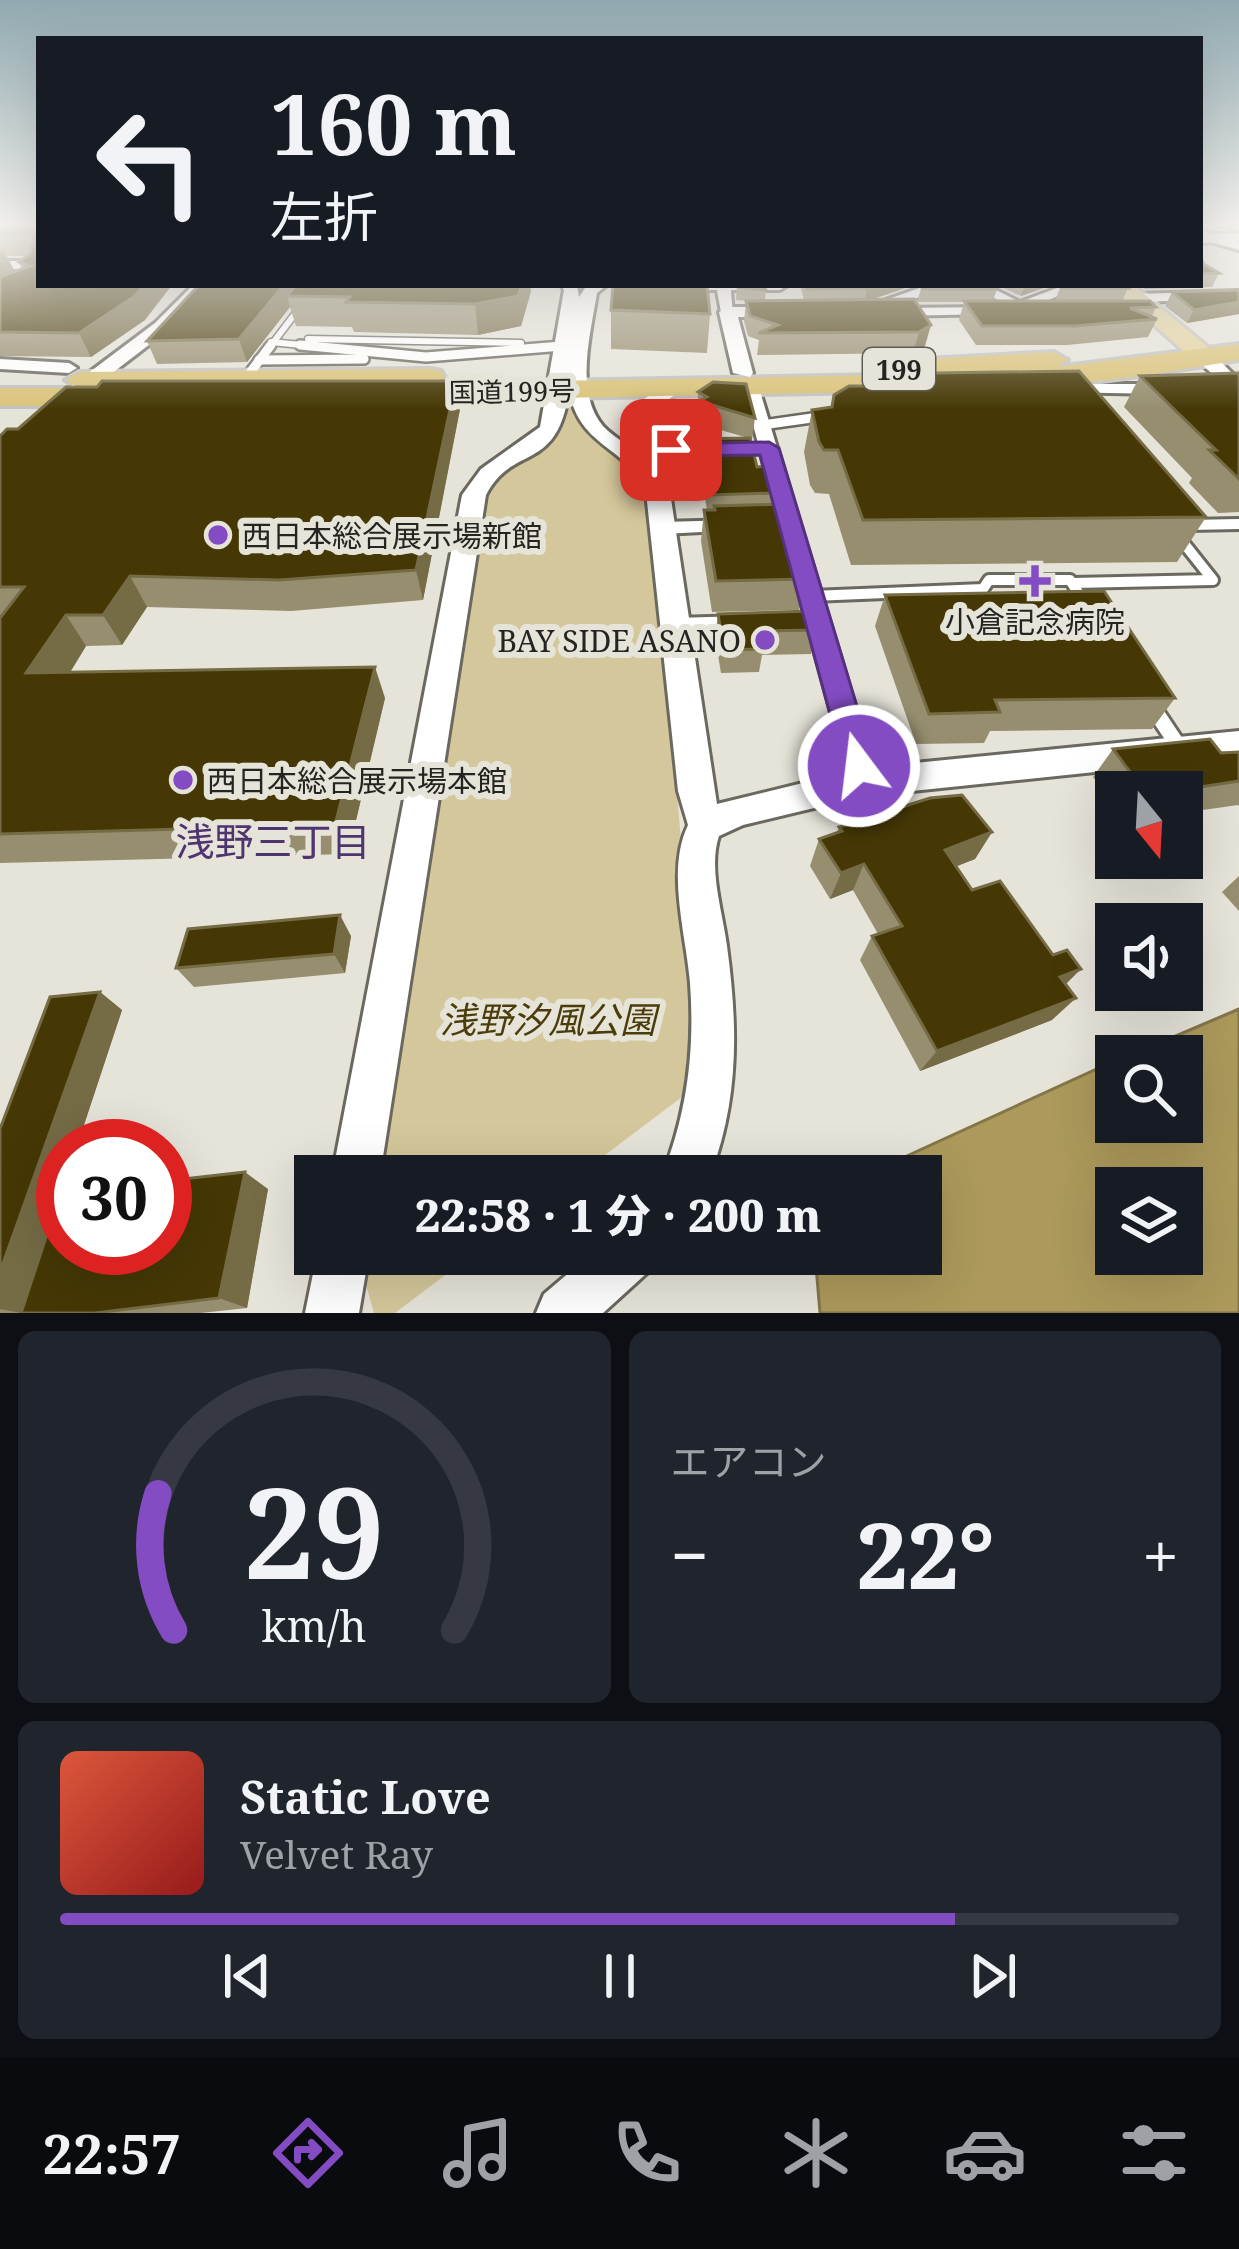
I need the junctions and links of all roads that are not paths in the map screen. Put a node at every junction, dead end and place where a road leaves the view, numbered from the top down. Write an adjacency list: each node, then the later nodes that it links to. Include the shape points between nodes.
1 (200, 288): 36 (street, via 161,327)
2 (201, 288): 29 (street, via 191,310 122,370)
3 (314, 288): 19 (lane)
4 (572, 288): 27 (street)
5 (594, 288): 27 (street)
6 (726, 288): 16 (street)
7 (936, 288): 14 (street)
8 (982, 288): 12 (street)
9 (1071, 288): 12 (street)
10 (1239, 295): 11 (street)
11 (1130, 301): 21 (main road)
12 (1026, 308): 14 (street); 15 (street)
13 (843, 311): 14 (street)
14 (866, 311)
15 (1050, 311)
16 (728, 312): 17 (street); 30 (street)
17 (797, 312)
18 (1239, 336): 21 (highway, 国道199号 / 199)
19 (271, 342): 20 (lane); 23 (lane); 26 (lane)
20 (538, 346): 24 (lane); 27 (lane)
21 (1197, 351): 22 (highway, 国道199号 / 199); 30 (highway, 国道199号 / 199); 31 (highway, 国道199号 / 199); 34 (street)
22 (1239, 352)
23 (365, 360): 24 (highway, 国道199号 / 199); 26 (highway, 国道199号 / 199)
24 (443, 361): 27 (highway, 国道199号 / 199)
25 (0, 364): 36 (street)
26 (252, 369): 29 (highway, 国道199号 / 199)
27 (567, 375): 30 (highway, 国道199号 / 199); 33 (highway, 国道199号 / 199); 36 (highway, 国道199号 / 199, via 407,392 94,387); 42 (street, via 593,429 640,461); 62 (street, via 549,430 488,473 474,495)
28 (0, 380): 36 (highway, 国道199号 / 199)
29 (130, 380): 36 (highway, 国道199号 / 199)
30 (747, 380): 31 (highway, 国道199号 / 199); 33 (highway, 国道199号 / 199); 39 (street)
31 (1058, 387): 32 (street)
32 (1190, 388)
33 (673, 389): 40 (street, via 654,399)
34 (1229, 389)
35 (0, 397): 36 (highway, 国道199号 / 199)
36 (57, 401)
37 (836, 416): 39 (lane)
38 (797, 433): 39 (lane)
39 (761, 439): 44 (street)
40 (659, 450): 41 (street); 42 (street)
41 (691, 450)
42 (658, 492): 45 (street)
43 (1239, 524): 46 (lane, via 1168,525 1214,580)
44 (770, 525): 45 (street); 49 (street)
45 (663, 528): 56 (street)
46 (1073, 584): 47 (lane, via 988,580); 53 (lane)
47 (982, 589): 48 (lane); 51 (lane)
48 (861, 595): 49 (lane); 50 (lane)
49 (812, 596): 54 (street)
50 (959, 605)
51 (993, 608)
52 (1064, 608): 53 (lane)
53 (1088, 608): 55 (lane)
54 (799, 623): 56 (street); 60 (street)
55 (1099, 625)
56 (675, 626): 61 (street)
57 (1145, 696): 59 (lane)
58 (1239, 744): 59 (street)
59 (1179, 747): 60 (street)
60 (864, 782): 61 (street, via 737,811)
61 (706, 826): 63 (street, via 697,866 715,1042)
62 (360, 1155)
63 (695, 1155)
64 (339, 1275): 66 (street)
65 (606, 1275): 67 (street)
66 (332, 1313)
67 (563, 1313)

